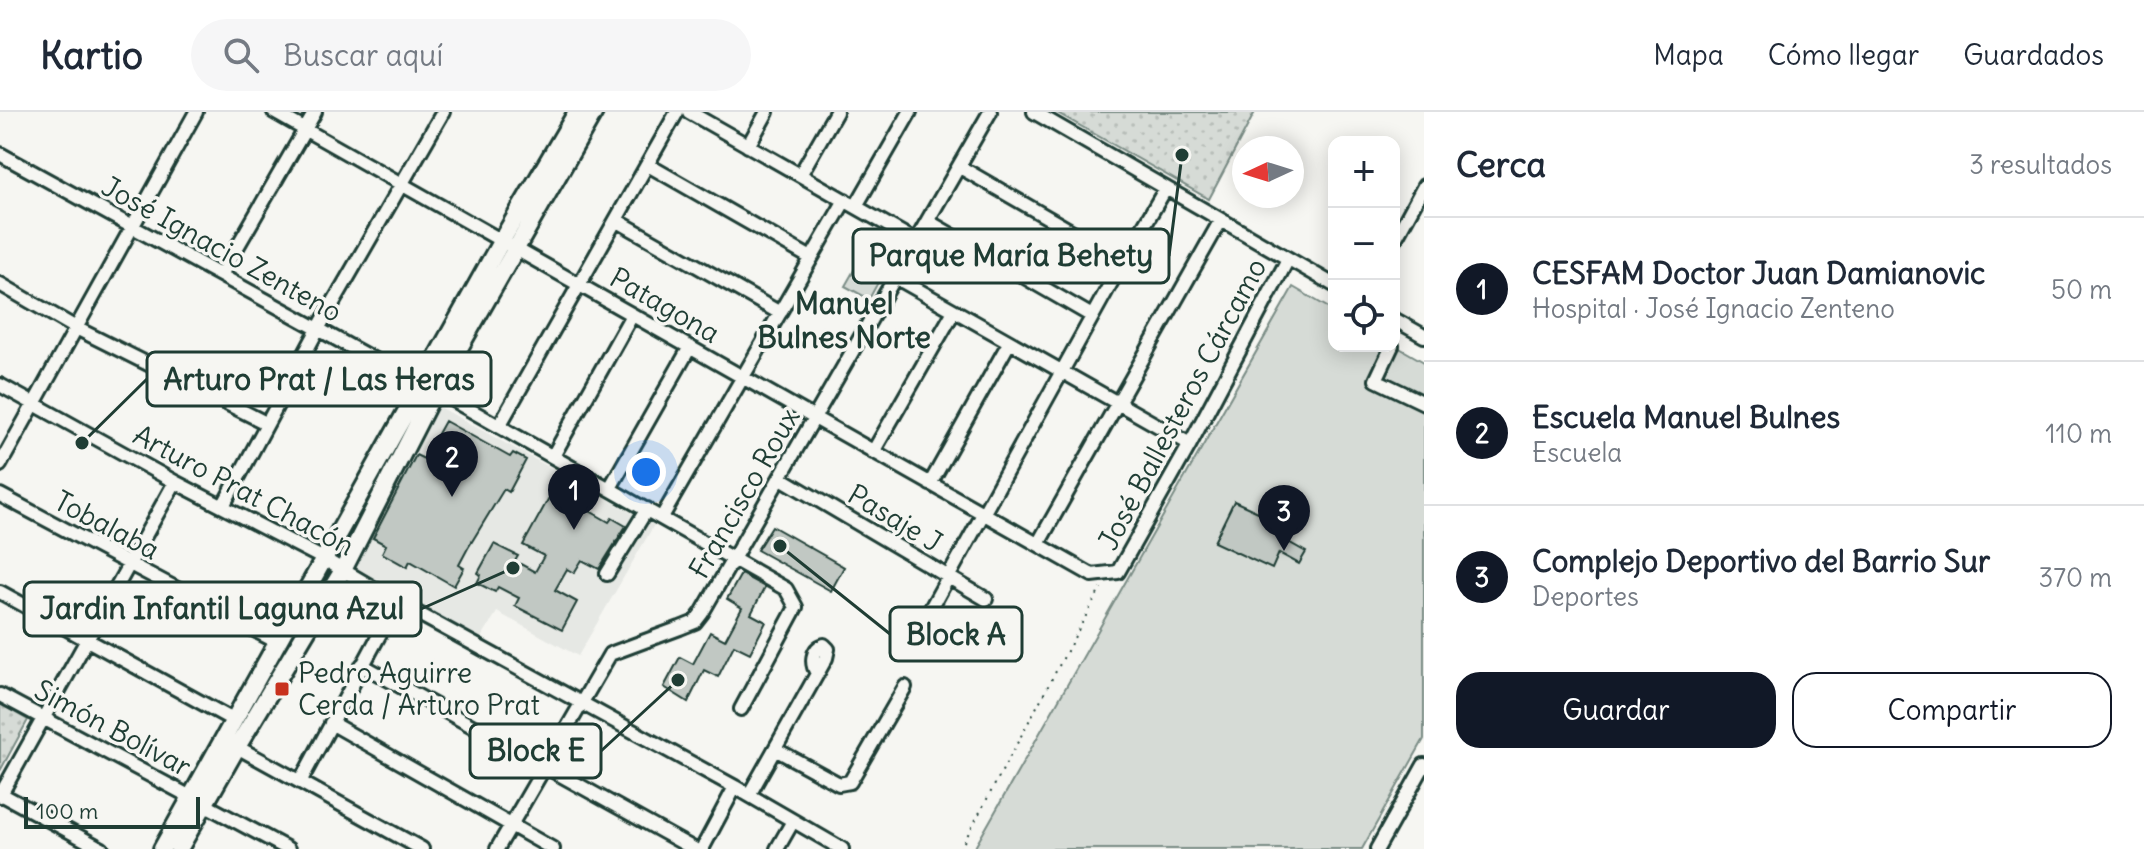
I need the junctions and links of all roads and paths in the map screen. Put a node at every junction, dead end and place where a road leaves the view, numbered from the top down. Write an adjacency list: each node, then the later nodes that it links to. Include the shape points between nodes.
1 (196, 112): 27 (street)
2 (274, 112): 14 (street, Patagona)
3 (315, 112): 14 (street)
4 (443, 112): 20 (street)
5 (577, 112): 29 (main road)
6 (594, 112): 31 (main road)
7 (677, 112): 17 (street)
8 (689, 112): 15 (street)
9 (767, 112): 15 (street)
10 (836, 112): 19 (street)
11 (910, 112): 23 (street)
12 (990, 112): 18 (street, Francisco Roux)
13 (1034, 112): 22 (street)
14 (305, 129): 20 (street, Patagona); 35 (street)
15 (748, 146): 19 (street)
16 (0, 154): 27 (street, José Ignacio Zenteno)
17 (648, 165): 24 (street); 32 (street)
18 (960, 167): 26 (street, Francisco Roux); 34 (street)
19 (800, 175): 23 (street)
20 (402, 186): 29 (street, Patagona); 46 (street)
21 (1424, 186): 28 (street)
22 (1166, 188): 25 (street); 34 (street)
23 (850, 203): 30 (street); 32 (street)
24 (616, 220): 39 (street); 41 (street)
25 (1221, 220): 33 (street); 57 (street)
26 (929, 222): 30 (street, Francisco Roux); 43 (street)
27 (132, 227): 35 (street, José Ignacio Zenteno); 45 (street)
28 (1400, 230)
29 (502, 240): 31 (street, Patagona); 54 (main road)
30 (916, 241): 36 (street, Francisco Roux)
31 (517, 249): 39 (street, Patagona); 54 (main road)
32 (811, 258): 41 (street)
33 (1288, 259): 37 (street); 61 (street, José Ballesteros Cárcamo)
34 (1123, 261): 43 (street)
35 (221, 275): 46 (street, José Ignacio Zenteno)
36 (895, 277): 40 (street); 58 (street, Francisco Roux)
37 (1328, 282)
38 (0, 284): 45 (street)
39 (580, 284): 42 (street, Patagona); 60 (street)
40 (954, 311): 48 (street); 62 (street)
41 (780, 313): 52 (street)
42 (632, 315): 49 (street, Patagona); 63 (street)
43 (1092, 316): 51 (street)
44 (1400, 322): 47 (street)
45 (76, 328): 55 (street); 59 (street)
46 (318, 329): 54 (street, José Ignacio Zenteno); 59 (street)
47 (1424, 336)
48 (1009, 343): 51 (street); 67 (street)
49 (690, 347): 52 (street, Patagona); 68 (street)
50 (1389, 352): 56 (street, via 1376,380)
51 (1060, 372): 57 (street); 72 (street)
52 (743, 377): 58 (street, Patagona); 73 (street)
53 (0, 385): 55 (street, Arturo Prat Chacón)
54 (428, 388): 60 (street, José Ignacio Zenteno); 76 (main road); 78 (main road)
55 (34, 403): 64 (street); 66 (street, Arturo Prat Chacón)
56 (1424, 403)
57 (1117, 405): 61 (street); 74 (street)
58 (814, 418): 62 (street, Patagona); 65 (street, Francisco Roux)
59 (266, 423): 70 (street)
60 (499, 426): 63 (street, José Ignacio Zenteno)
61 (1190, 444): 80 (street, José Ballesteros Cárcamo)
62 (873, 452): 67 (street, Patagona)
63 (553, 456): 68 (street, José Ignacio Zenteno)
64 (0, 465)
65 (781, 478): 75 (street, Francisco Roux); 81 (street, Pasaje J)
66 (175, 482): 70 (street, Arturo Prat Chacón); 77 (street)
67 (930, 484): 72 (street, Patagona)
68 (610, 488): 71 (street, José Ignacio Zenteno)
69 (0, 495): 77 (street, Tobalaba)
70 (223, 506): 76 (street, Arturo Prat Chacón)
71 (647, 509): 73 (street, José Ignacio Zenteno); 79 (street)
72 (983, 513): 74 (street, Patagona); 81 (street)
73 (662, 517): 75 (street, José Ignacio Zenteno)
74 (1038, 544): 80 (street, Patagona, via 1092,575)
75 (734, 558): 92 (street, Francisco Roux, via 695,622 610,654); 93 (street, José Ignacio Zenteno, via 786,589 796,607)
76 (324, 559): 78 (street, Arturo Prat Chacón); 87 (main road)
77 (130, 564): 86 (street); 87 (street, Tobalaba)
78 (343, 570): 84 (street, Arturo Prat Chacón); 97 (main road)
79 (607, 574)
80 (1112, 574): 120 (path)
81 (948, 577): 83 (street, Pasaje J); 85 (street)
82 (0, 592): 86 (street)
83 (986, 599)
84 (397, 602): 88 (street); 92 (street, Arturo Prat Chacón)
85 (930, 610)
86 (87, 640): 94 (street); 95 (street)
87 (277, 642): 95 (main road)
88 (362, 665): 96 (street); 99 (street)
89 (817, 673): 98 (street)
90 (905, 687): 98 (street, via 846,785)
91 (0, 695): 94 (street, Simón Bolívar)
92 (581, 702): 99 (street, Francisco Roux); 102 (street, Arturo Prat Chacón)
93 (741, 709)
94 (43, 719): 103 (street); 105 (street, Simón Bolívar)
95 (233, 720): 105 (main road)
96 (331, 723): 101 (street); 107 (street)
97 (237, 747): 101 (street); 105 (main road)
98 (775, 749): 104 (street)
99 (545, 765): 107 (street, Francisco Roux); 116 (street)
100 (1424, 765): 121 (street)
101 (300, 782): 113 (street)
102 (735, 787): 104 (street, Arturo Prat Chacón); 117 (street)
103 (0, 795): 109 (street)
104 (749, 795): 106 (street, Arturo Prat Chacón)
105 (198, 800): 108 (street, Simón Bolívar); 110 (main road); 111 (main road)
106 (793, 821): 118 (street); 119 (street, Arturo Prat Chacón)
107 (511, 825): 114 (street, Francisco Roux); 115 (street)
108 (264, 843): 112 (street, Simón Bolívar)
109 (102, 849)
110 (162, 849)
111 (179, 849)
112 (288, 849)
113 (422, 849)
114 (497, 849)
115 (553, 849)
116 (694, 849)
117 (702, 849)
118 (777, 849)
119 (842, 849)
120 (960, 849)
121 (1377, 849)

